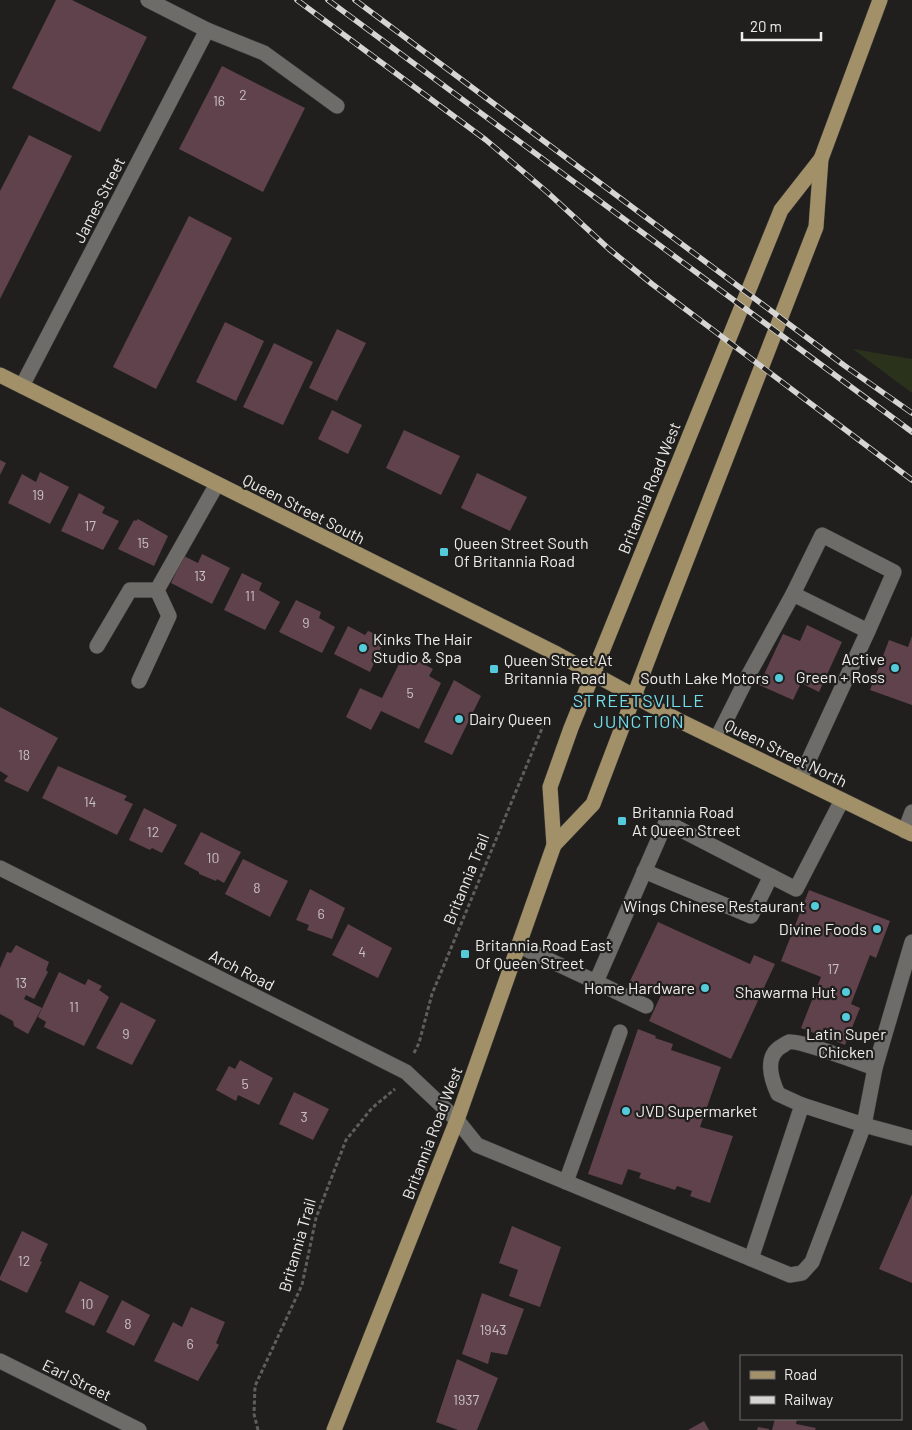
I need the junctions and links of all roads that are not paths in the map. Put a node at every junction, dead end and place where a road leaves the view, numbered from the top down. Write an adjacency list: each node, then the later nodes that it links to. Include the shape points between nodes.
1 (148, 0): 3 (street)
2 (880, 0): 5 (main road, Britannia Road West)
3 (207, 30): 4 (street, via 264,53); 7 (street, James Street)
4 (337, 106)
5 (821, 159): 13 (main road, Britannia Road West, via 781,210); 15 (main road, Britannia Road West, via 816,227)
6 (0, 376): 7 (main road, Queen Street South)
7 (22, 386): 8 (main road, Queen Street South)
8 (217, 484): 9 (street); 13 (main road, Queen Street South)
9 (157, 590): 12 (street, via 130,590); 14 (street, via 169,616)
10 (793, 594): 11 (street); 11 (street, via 822,535 894,572); 16 (street)
11 (868, 631): 17 (street)
12 (97, 646)
13 (593, 673): 15 (main road, Queen Street North); 21 (main road, Britannia Road West, via 550,787)
14 (139, 681)
15 (634, 695): 16 (main road, Queen Street North); 21 (main road, Britannia Road West, via 593,804)
16 (717, 738): 17 (main road, Queen Street North)
17 (800, 779): 18 (main road, Queen Street North)
18 (842, 800): 20 (main road, Queen Street North); 24 (street, via 796,889)
19 (912, 812): 20 (street)
20 (908, 833)
21 (554, 845): 26 (main road, Britannia Road West)
22 (0, 868): 32 (street, Arch Road, via 406,1072)
23 (644, 871): 24 (street, via 751,916); 24 (street, via 666,822); 27 (street)
24 (771, 876)
25 (912, 942): 30 (street, Arch Road)
26 (519, 946): 27 (street); 32 (main road, Britannia Road West)
27 (596, 982): 28 (street)
28 (646, 1006)
29 (620, 1032): 35 (street)
30 (875, 1068): 31 (street, via 789,1042 776,1049 770,1064 772,1082 778,1094); 33 (street, Arch Road)
31 (802, 1105): 33 (street); 36 (street)
32 (457, 1120): 35 (street, Arch Road, via 477,1145); 39 (main road, Britannia Road West)
33 (864, 1125): 34 (street); 36 (street, Arch Road, via 812,1262 802,1273 790,1275)
34 (912, 1138)
35 (566, 1182): 36 (street, Arch Road)
36 (751, 1259)
37 (0, 1361): 38 (street, Earl Street)
38 (139, 1430)
39 (334, 1430)

